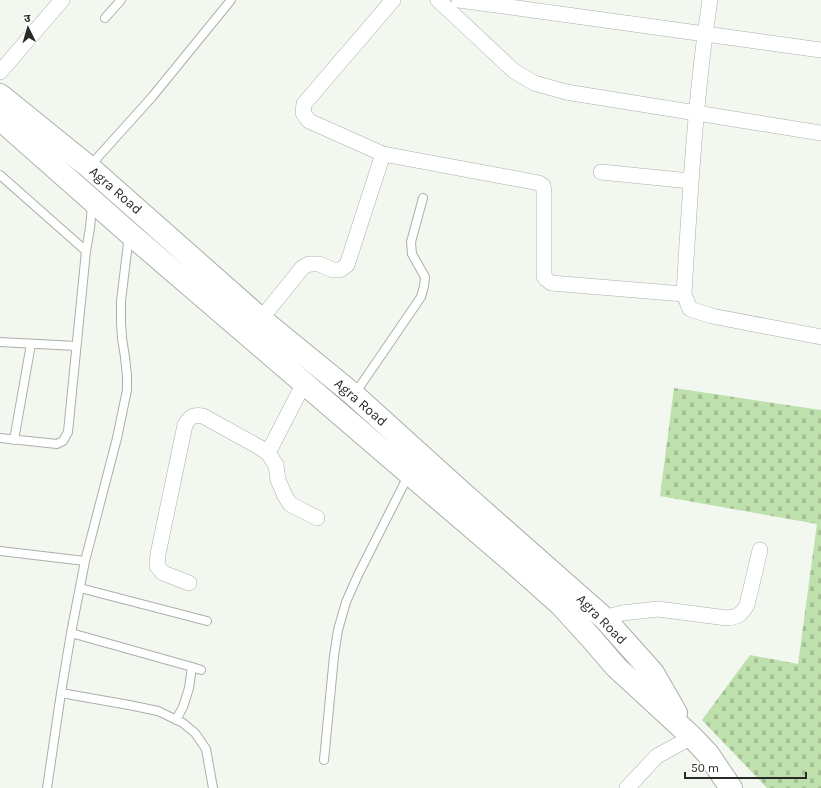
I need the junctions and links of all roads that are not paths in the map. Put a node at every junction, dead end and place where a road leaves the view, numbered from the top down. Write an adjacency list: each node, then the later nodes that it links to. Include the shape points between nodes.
1 (62, 0): 11 (street)
2 (121, 0): 8 (lane)
3 (231, 0): 17 (lane, via 152,97)
4 (394, 0): 16 (street, via 304,104 303,113 309,121)
5 (438, 0): 13 (street, via 514,71 534,83 566,92)
6 (459, 0): 9 (street)
7 (710, 0): 9 (street)
8 (105, 18)
9 (704, 34): 10 (street); 13 (street)
10 (821, 50)
11 (0, 72)
12 (0, 95): 17 (highway, Agra Road)
13 (696, 114): 15 (street); 20 (street)
14 (0, 119): 22 (highway, Agra Road)
15 (821, 133)
16 (383, 154): 25 (street, via 539,183 543,186 544,276 551,283); 26 (street, via 347,264 340,270 319,264 309,264 302,268)
17 (90, 167): 26 (highway, Agra Road)
18 (601, 172): 20 (street)
19 (0, 175): 24 (lane)
20 (690, 181): 25 (street)
21 (423, 198): 32 (lane, via 411,242 412,254 425,277 421,297)
22 (92, 200): 23 (highway, Agra Road); 24 (lane)
23 (129, 233): 31 (highway, Agra Road); 40 (lane, via 121,302 127,390)
24 (86, 251): 30 (lane)
25 (684, 294): 27 (street, via 690,309 712,316)
26 (261, 319): 32 (highway, Agra Road)
27 (821, 337)
28 (0, 342): 29 (lane)
29 (31, 344): 30 (lane); 34 (lane)
30 (76, 346): 34 (lane, via 68,432 63,441 57,444)
31 (304, 382): 35 (street); 36 (highway, Agra Road)
32 (354, 395): 43 (highway, Agra Road)
33 (0, 438): 34 (lane)
34 (14, 440)
35 (268, 453): 37 (street, via 276,465 278,480 290,504); 41 (street, via 203,416 190,418 185,425 157,566 163,573)
36 (409, 473): 50 (highway, Agra Road, via 561,605 616,667); 51 (lane, via 346,602 334,656)
37 (317, 518)
38 (760, 550): 43 (street, via 747,605 737,617 727,618 658,609 622,612)
39 (0, 551): 40 (lane)
40 (85, 561): 42 (lane)
41 (189, 583)
42 (80, 588): 44 (lane); 45 (lane)
43 (604, 618): 50 (highway, Agra Road, via 653,673)
44 (207, 621)
45 (71, 633): 46 (lane); 48 (lane)
46 (192, 667): 47 (lane); 49 (lane, via 189,688)
47 (201, 670)
48 (61, 693): 49 (lane, via 158,711); 52 (lane)
49 (176, 720): 53 (lane, via 195,733 206,749)
50 (692, 737): 54 (street, via 657,756); 55 (highway, Agra Road, via 708,754)
51 (324, 760)
52 (47, 788)
53 (213, 788)
54 (627, 788)
55 (731, 788)

